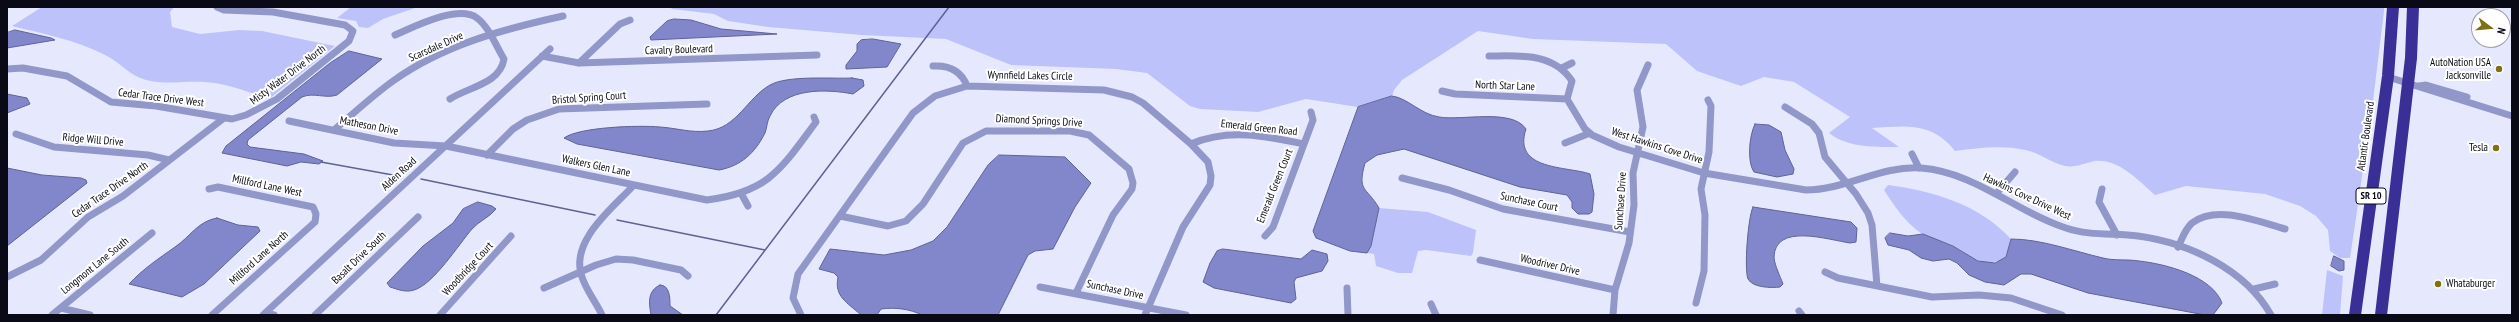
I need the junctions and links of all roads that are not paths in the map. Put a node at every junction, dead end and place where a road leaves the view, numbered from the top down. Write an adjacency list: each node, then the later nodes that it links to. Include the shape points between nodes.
1 (217, 7): 30 (street, Misty Water Drive North, via 224,10 280,13 346,25 353,31 349,41 259,111 241,118)
2 (2393, 7): 18 (highway, Atlantic Boulevard / SR 10)
3 (2413, 7): 19 (highway, SR 10)
4 (563, 16): 7 (street, Scarsdale Drive)
5 (630, 20): 12 (street, via 620,24)
6 (395, 35): 7 (street, via 452,15 466,14 478,19)
7 (489, 37): 22 (street, via 504,59 502,70 496,76); 32 (street, Scarsdale Drive, via 441,54 402,75)
8 (550, 49): 10 (street, Alden Road)
9 (817, 55): 12 (street, Cavalry Boulevard)
10 (542, 56): 12 (street, Cavalry Boulevard); 38 (street, Alden Road)
11 (1489, 56): 16 (street, via 1538,58)
12 (579, 63)
13 (1572, 63): 16 (street)
14 (1648, 65): 39 (street, Sunchase Drive, via 1638,90 1637,101 1643,127)
15 (933, 66): 20 (street, via 946,66 956,70 962,74)
16 (1562, 68): 23 (street, via 1572,81)
17 (7, 69): 30 (street, Cedar Trace Drive West, via 23,68 67,76 111,102 164,107)
18 (2388, 77): 19 (street); 95 (highway, Atlantic Boulevard / SR 10)
19 (2414, 84): 28 (street, via 2427,90); 96 (highway, SR 10)
20 (967, 86): 36 (street, Wynnfield Lakes Circle, via 1083,89 1122,94 1143,103); 55 (street, Wynnfield Lakes Circle, via 941,93 917,109)
21 (1442, 91): 23 (street, North Star Lane, via 1455,94)
22 (450, 99)
23 (1567, 99): 33 (street, West Hawkins Cove Drive, via 1578,121)
24 (1708, 100): 45 (street, via 1712,106 1709,152)
25 (707, 104): 41 (street, Bristol Spring Court, via 560,109 527,120 513,129)
26 (1785, 107): 47 (street, via 1812,124 1819,133 1825,157)
27 (1311, 112): 37 (street, Emerald Green Court, via 1313,120)
28 (2511, 113)
29 (814, 117): 52 (street, Walkers Glen Lane, via 816,122 778,172 767,182)
30 (224, 118): 42 (street, Cedar Trace Drive North)
31 (289, 121): 32 (street, Matheson Drive)
32 (334, 130): 38 (street, Matheson Drive, via 394,143)
33 (1590, 133): 35 (street); 39 (street, West Hawkins Cove Drive)
34 (16, 134): 42 (street, Ridge Will Drive, via 54,147 148,155)
35 (1565, 143)
36 (1191, 144): 37 (street, Emerald Green Road, via 1205,137 1221,134); 80 (street, Wynnfield Lakes Circle, via 1208,162 1210,185 1182,230)
37 (1304, 144): 62 (street, Emerald Green Court, via 1273,227)
38 (446, 146): 41 (street, Walkers Glen Lane); 81 (street, Alden Road)
39 (1638, 154): 45 (street, West Hawkins Cove Drive); 58 (street, Sunchase Drive, via 1633,173 1634,205)
40 (1912, 154): 43 (street)
41 (487, 155): 48 (street, Walkers Glen Lane)
42 (169, 160): 68 (street, Cedar Trace Drive North, via 124,196 84,221 40,260)
43 (1919, 168): 47 (street, Hawkins Cove Drive West); 51 (street, Hawkins Cove Drive West, via 1952,174)
44 (2015, 172): 51 (street)
45 (1704, 173): 47 (street, West Hawkins Cove Drive, via 1806,190 1821,190); 77 (street, via 1701,189 1705,215 1704,271)
46 (1402, 178): 58 (street, Sunchase Court, via 1449,190 1503,209)
47 (1846, 184): 70 (street, via 1862,203 1872,225)
48 (634, 185): 52 (street, Walkers Glen Lane, via 707,200); 65 (street, via 585,242 579,256)
49 (209, 189): 54 (street, Millford Lane West, via 218,187 313,207)
50 (2102, 189): 60 (street, via 2099,202)
51 (1996, 194): 60 (street, Hawkins Cove Drive West, via 2066,228)
52 (742, 195): 53 (street)
53 (748, 206)
54 (316, 214): 84 (street, Millford Lane North, via 315,222)
55 (840, 216): 76 (street, Diamond Springs Drive, via 888,226 906,221 923,204 959,148 978,133 998,129 1070,131 1086,134 1096,139 1129,169 1134,183 1113,215); 88 (street, Wynnfield Lakes Circle, via 798,274 793,298)
56 (418, 217): 85 (street, Basalt Drive South)
57 (2285, 230): 63 (street, via 2236,217 2208,216 2189,225)
58 (1630, 232): 75 (street, Sunchase Drive, via 1626,258)
59 (152, 234): 79 (street, Longmont Lane South)
60 (2117, 235): 63 (street, Hawkins Cove Drive West, via 2147,238)
61 (511, 236): 86 (street, Woodbridge Court)
62 (1265, 236)
63 (2178, 247): 74 (street, Hawkins Cove Drive West, via 2228,270)
64 (1480, 260): 75 (street, Woodriver Drive)
65 (580, 272): 67 (street, via 604,262 627,259 681,270); 72 (street); 87 (street)
66 (1825, 272): 70 (street, via 1838,278)
67 (688, 276)
68 (7, 277)
69 (2275, 284): 74 (street)
70 (1877, 286): 93 (street, via 1932,297 1979,295 2011,298)
71 (1040, 287): 76 (street, Sunchase Drive)
72 (544, 288)
73 (1347, 288): 90 (street)
74 (2254, 289): 94 (street, Hawkins Cove Drive West)
75 (1615, 290): 92 (street, Sunchase Drive)
76 (1076, 293): 80 (street, Sunchase Drive)
77 (1696, 303)
78 (1431, 304): 91 (street)
79 (61, 308): 82 (street, Longmont Lane South); 83 (street)
80 (1147, 312): 89 (street, Sunchase Drive)
81 (268, 314)
82 (52, 315)
83 (90, 315)
84 (212, 315)
85 (315, 315)
86 (440, 315)
87 (602, 315)
88 (801, 315)
89 (1186, 315)
90 (1348, 315)
91 (1436, 315)
92 (1613, 315)
93 (2062, 315)
94 (2271, 315)
95 (2354, 315)
96 (2381, 315)

